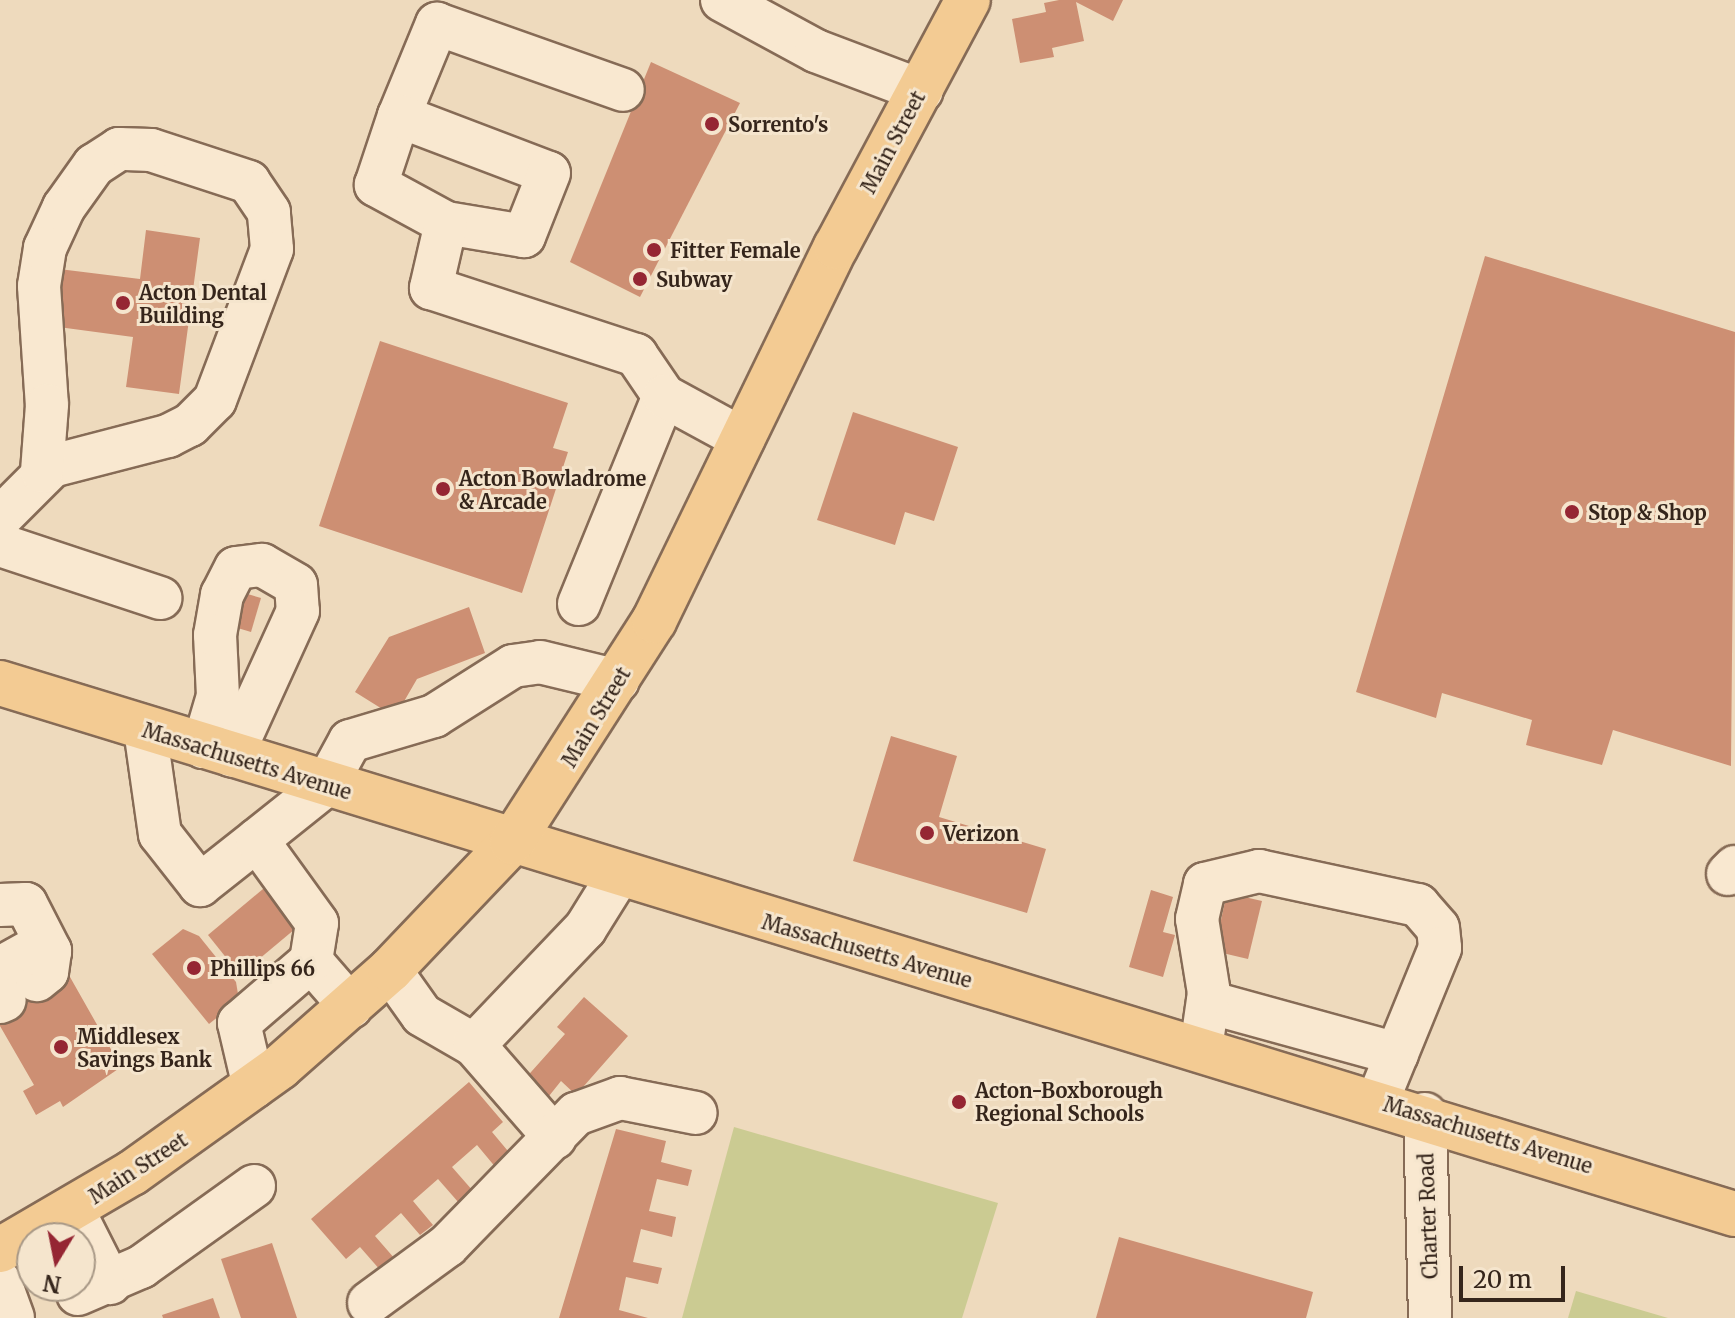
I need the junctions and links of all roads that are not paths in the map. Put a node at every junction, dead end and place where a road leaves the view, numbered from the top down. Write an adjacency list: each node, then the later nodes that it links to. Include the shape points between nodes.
1 (722, 0): 4 (street, via 816,51)
2 (968, 0): 4 (main road, Main Street)
3 (623, 90): 5 (street, via 437,24)
4 (922, 91): 8 (main road, Main Street)
5 (399, 116): 6 (street, via 376,185); 6 (street, via 549,173 524,236)
6 (446, 223): 7 (street, via 431,288 636,355)
7 (664, 396): 8 (street); 13 (street)
8 (743, 439): 14 (main road, Main Street)
9 (42, 472): 9 (street, via 181,431 215,400 272,249 269,212 249,182 226,169 130,148 102,157 79,186 50,233 41,266 38,320 47,405); 10 (street)
10 (0, 518)
11 (0, 545): 12 (street)
12 (160, 598)
13 (579, 604)
14 (618, 681): 17 (street, via 540,662 513,666 434,716 350,741); 19 (main road, Main Street)
15 (0, 683): 16 (main road, Massachusetts Avenue)
16 (145, 729): 17 (main road, Massachusetts Avenue); 18 (street, via 160,834 200,885)
17 (326, 785): 18 (street); 19 (main road, Massachusetts Avenue)
18 (257, 840): 22 (street, via 317,923)
19 (512, 842): 20 (main road, Massachusetts Avenue); 23 (main road, Main Street)
20 (618, 876): 27 (street, via 585,929); 28 (main road, Massachusetts Avenue)
21 (0, 905): 24 (street, via 26,904)
22 (311, 961): 26 (street); 30 (street, via 239,1023)
23 (390, 970): 26 (main road, Main Street); 27 (street, via 422,1015)
24 (18, 980)
25 (1208, 1002): 28 (street); 29 (street); 29 (street, via 1197,919 1205,884 1221,876 1259,871 1418,905 1438,928 1440,948)
26 (351, 1007): 30 (main road, Main Street)
27 (474, 1045): 34 (street)
28 (1201, 1049): 31 (main road, Massachusetts Avenue)
29 (1397, 1054): 31 (street)
30 (254, 1087): 36 (main road, Main Street)
31 (1378, 1100): 33 (main road, Massachusetts Avenue)
32 (696, 1113): 34 (street, via 620,1098 576,1114)
33 (1425, 1114): 37 (main road, Massachusetts Avenue); 42 (street, Charter Road)
34 (555, 1138): 40 (street, via 447,1246)
35 (254, 1186): 36 (street, via 94,1289)
36 (73, 1210): 38 (main road, Main Street)
37 (1735, 1214)
38 (0, 1250)
39 (0, 1282): 41 (street)
40 (369, 1303)
41 (13, 1318)
42 (1430, 1318)

